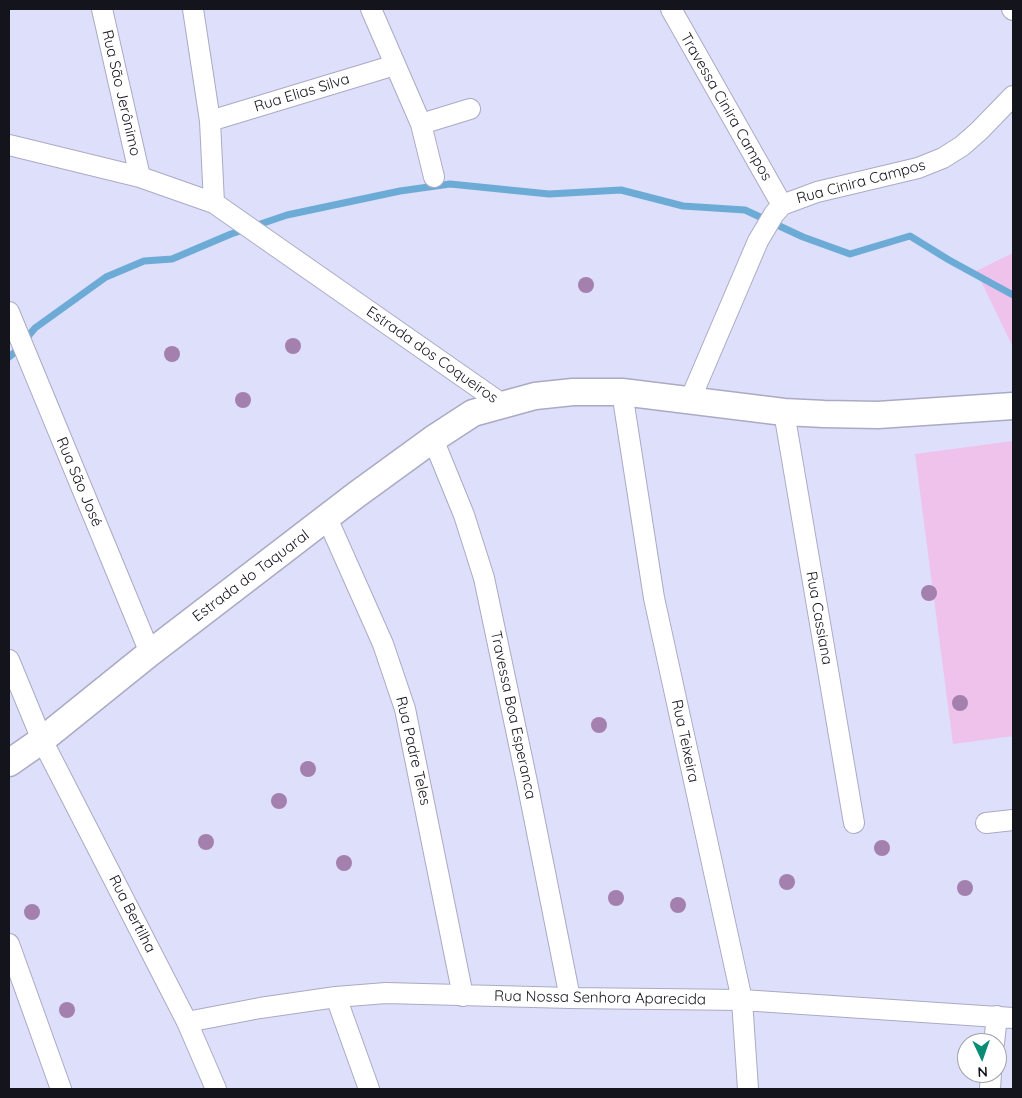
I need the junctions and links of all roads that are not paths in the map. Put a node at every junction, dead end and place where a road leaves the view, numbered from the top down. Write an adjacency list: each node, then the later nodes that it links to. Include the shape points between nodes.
1 (102, 9): 11 (street, Rua São Jerônimo)
2 (193, 9): 8 (street)
3 (370, 9): 5 (street)
4 (671, 9): 14 (street, Travessa Cinira Campos)
5 (395, 65): 8 (street, Rua Elias Silva); 9 (street)
6 (1013, 96): 14 (street, Rua Cinira Campos, via 979,131 943,158 918,168 817,192)
7 (470, 109): 9 (street)
8 (210, 121): 13 (street)
9 (421, 124): 12 (street)
10 (9, 145): 11 (street, Estrada dos Coqueiros)
11 (140, 177): 13 (street, Estrada dos Coqueiros)
12 (434, 177)
13 (214, 203): 19 (street, Estrada dos Coqueiros)
14 (778, 209): 18 (street, via 758,241)
15 (9, 312): 16 (street, Rua São José)
16 (17, 340): 24 (street, Rua São José)
17 (622, 392): 18 (street, Estrada dos Coqueiros); 19 (street, Estrada dos Coqueiros, via 573,392 534,396); 35 (street, Rua Teixeira, via 654,598)
18 (690, 400): 21 (street, Estrada dos Coqueiros)
19 (502, 404): 22 (street, Estrada do Taquaral, via 473,413)
20 (1013, 406): 21 (street, Estrada dos Coqueiros, via 878,415)
21 (784, 412): 29 (street, Rua Cassiana)
22 (433, 439): 23 (street, Estrada do Taquaral); 34 (street, Travessa Boa Esperanca, via 464,515 484,578)
23 (327, 518): 24 (street, Estrada do Taquaral); 32 (street, Rua Padre Teles, via 383,644 405,709)
24 (150, 653): 26 (street, Estrada do Taquaral)
25 (9, 660): 26 (street, Rua Bertilha)
26 (42, 740): 27 (street, Estrada do Taquaral); 37 (street, Rua Bertilha)
27 (9, 763)
28 (1013, 820): 30 (street)
29 (854, 823)
30 (986, 823)
31 (9, 944): 39 (street)
32 (462, 996): 33 (street, Rua Nossa Senhora Aparecida, via 386,994); 34 (street, Rua Nossa Senhora Aparecida)
33 (336, 997): 37 (street, Rua Nossa Senhora Aparecida); 41 (street)
34 (570, 998): 35 (street, Rua Nossa Senhora Aparecida)
35 (742, 1000): 36 (street, Rua Nossa Senhora Aparecida); 42 (street, Rua Teixeira)
36 (1005, 1017): 38 (street)
37 (188, 1022): 40 (street, Rua Bertilha)
38 (998, 1033)
39 (61, 1089)
40 (216, 1089)
41 (369, 1089)
42 (748, 1089)

